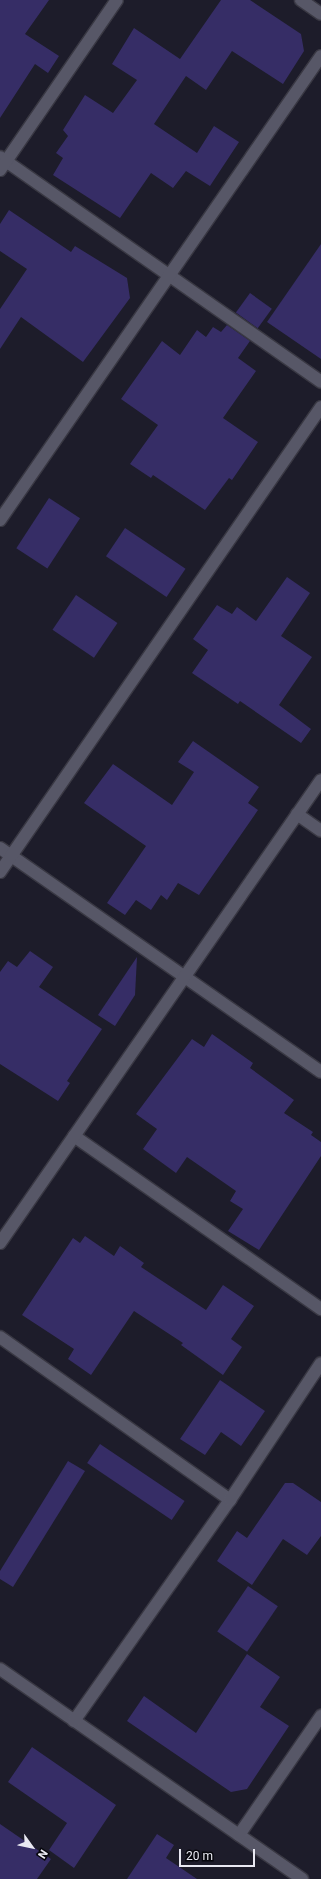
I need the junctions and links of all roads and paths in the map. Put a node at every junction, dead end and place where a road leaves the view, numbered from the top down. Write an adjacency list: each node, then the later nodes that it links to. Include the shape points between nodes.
1 (117, 0): 5 (street)
2 (301, 0): 3 (street)
3 (321, 14)
4 (321, 56): 6 (street)
5 (2, 163): 6 (street)
6 (169, 275): 7 (street); 9 (street)
7 (321, 382)
8 (321, 408): 14 (street)
9 (0, 520)
10 (321, 780): 11 (street)
11 (297, 814): 12 (street); 16 (street)
12 (321, 831)
13 (0, 848): 14 (street)
14 (11, 856): 15 (street); 16 (street)
15 (0, 872)
16 (184, 977): 17 (street); 18 (street)
17 (321, 1072)
18 (74, 1136): 19 (street); 20 (street)
19 (0, 1243)
20 (321, 1309)
21 (0, 1337): 23 (street)
22 (321, 1363): 23 (street)
23 (230, 1500): 26 (street)
24 (0, 1669): 26 (street)
25 (321, 1716): 27 (street)
26 (74, 1721): 27 (street)
27 (239, 1835): 28 (street)
28 (302, 1879)

